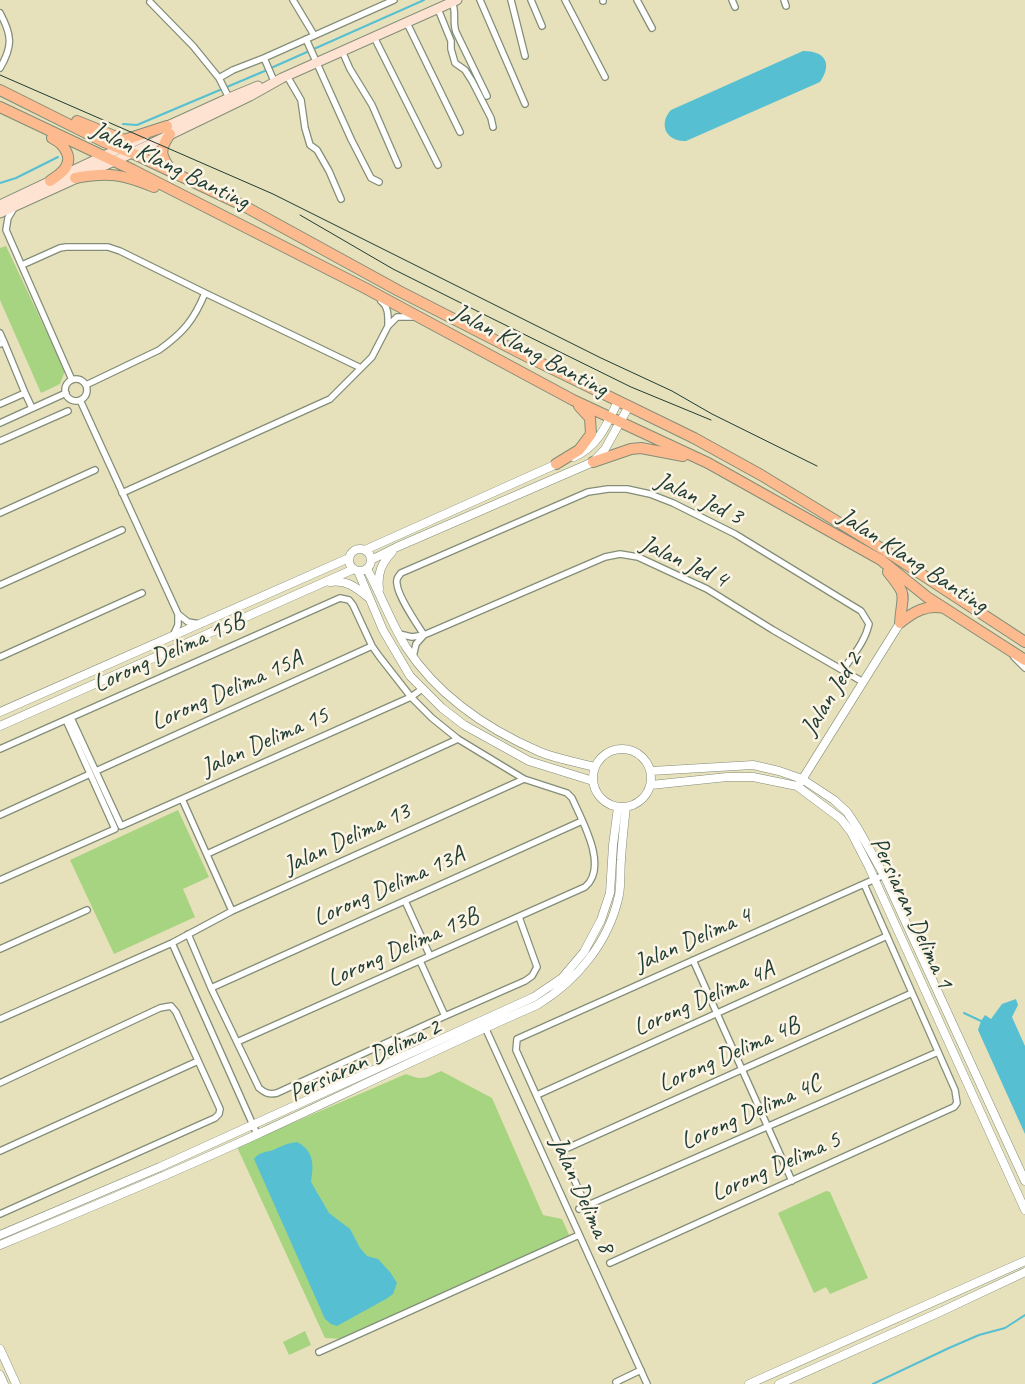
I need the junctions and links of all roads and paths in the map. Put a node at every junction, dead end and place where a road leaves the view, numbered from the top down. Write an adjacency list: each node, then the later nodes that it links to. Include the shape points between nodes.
1 (293, 0): 17 (street)
2 (394, 0): 17 (street)
3 (480, 0): 32 (street)
4 (511, 0): 21 (street)
5 (531, 0): 15 (street)
6 (565, 0): 27 (street)
7 (637, 0): 16 (street)
8 (732, 0): 11 (street)
9 (454, 1): 12 (main road); 31 (street, via 456,32)
10 (150, 2): 26 (street)
11 (734, 7)
12 (438, 9): 14 (main road); 34 (street, via 451,41 455,63 472,81)
13 (0, 13): 24 (street, via 10,34 7,56)
14 (408, 25): 18 (main road); 36 (street)
15 (542, 26)
16 (652, 28)
17 (314, 35): 19 (street)
18 (374, 37): 20 (main road); 41 (street)
19 (307, 41): 22 (street); 23 (street)
20 (342, 51): 23 (main road); 40 (street, via 372,105)
21 (525, 56)
22 (264, 58): 25 (street, via 266,67); 26 (street)
23 (315, 59): 25 (main road); 45 (street, via 371,178)
24 (0, 68)
25 (278, 77): 29 (main road); 35 (main road, via 250,96); 46 (street, via 301,100 310,145 317,150 328,169)
26 (219, 78): 29 (street)
27 (605, 78)
28 (0, 90): 30 (highway, Jalan Klang Banting)
29 (228, 95): 35 (main road)
30 (11, 96): 35 (highway, via 124,140); 37 (highway, Jalan Klang Banting)
31 (487, 96)
32 (525, 104)
33 (0, 108): 39 (highway, Jalan Klang Banting); 44 (highway, via 16,121 65,147 68,154 65,170)
34 (493, 127)
35 (169, 130): 37 (main road); 38 (main road); 42 (highway, via 162,155)
36 (460, 132)
37 (122, 148): 38 (highway, Jalan Klang Banting); 39 (main road)
38 (132, 153): 39 (main road); 42 (highway, Jalan Klang Banting)
39 (109, 159): 43 (main road); 44 (main road); 49 (highway, Jalan Klang Banting)
40 (398, 165)
41 (438, 165)
42 (172, 173): 66 (highway, Jalan Klang Banting, via 244,206 399,291)
43 (75, 178): 48 (main road); 49 (highway, via 111,174 130,177)
44 (50, 181): 47 (main road)
45 (379, 182)
46 (341, 199)
47 (0, 205)
48 (15, 206): 50 (main road); 51 (street)
49 (215, 212): 53 (highway, Jalan Klang Banting)
50 (0, 213)
51 (3, 229): 52 (street)
52 (22, 265): 54 (street, via 60,248 108,247); 60 (street)
53 (365, 288): 55 (highway, Jalan Klang Banting); 56 (street, via 386,304)
54 (205, 293): 59 (street); 61 (street, via 192,321 159,350)
55 (426, 321): 56 (street, via 411,316 397,318); 65 (highway, Jalan Klang Banting)
56 (388, 326): 59 (street, via 372,357)
57 (0, 333): 58 (street)
58 (2, 343): 62 (street)
59 (361, 368): 78 (street, via 330,399)
60 (72, 380): 61 (street); 63 (street, via 67,384)
61 (86, 385): 64 (street, via 85,395)
62 (25, 393): 67 (street); 69 (street)
63 (66, 393): 64 (street, via 70,399); 69 (street)
64 (80, 400): 78 (street)
65 (573, 400): 71 (highway, Jalan Klang Banting); 76 (highway, via 590,418 591,434 578,450)
66 (618, 401): 68 (highway, Jalan Klang Banting); 71 (street)
67 (0, 404)
68 (629, 406): 71 (street); 100 (highway, Jalan Klang Banting, via 761,475 889,553)
69 (32, 408): 72 (street)
70 (68, 411): 73 (street)
71 (615, 419): 74 (street, via 605,449); 75 (highway, Jalan Klang Banting); 76 (street, via 585,452)
72 (0, 423)
73 (0, 441)
74 (592, 462): 75 (highway, via 641,448); 81 (street)
75 (708, 463): 85 (highway, Jalan Klang Banting)
76 (556, 464): 82 (street)
77 (95, 470): 79 (street)
78 (122, 493): 94 (street)
79 (0, 513)
80 (122, 530): 89 (street)
81 (397, 547): 84 (street); 91 (street, via 380,570)
82 (365, 550): 83 (street, via 355,551); 84 (street)
83 (349, 559): 87 (street, via 350,566); 88 (street); 96 (street)
84 (371, 560): 86 (street)
85 (881, 560): 93 (highway, Jalan Klang Banting); 95 (highway, via 902,591)
86 (368, 569): 87 (street); 91 (street)
87 (356, 570): 88 (street); 92 (street)
88 (321, 584): 92 (street, via 337,581 353,585); 115 (street)
89 (0, 585)
90 (142, 593): 103 (street)
91 (379, 593): 97 (street)
92 (370, 600): 111 (street, via 383,630 410,676)
93 (945, 608): 95 (highway, via 928,607); 101 (highway, Jalan Klang Banting)
94 (178, 614): 96 (street, via 188,622); 99 (street)
95 (900, 623): 109 (street, Jalan Jed 2)
96 (201, 624): 99 (street)
97 (399, 634): 98 (street, Jalan Jed 4); 104 (street)
98 (424, 635): 104 (street, via 416,644); 107 (street, Jalan Jed 4, via 605,556 620,554 638,557 706,589); 107 (street, Jalan Jed 3, via 398,588 396,582 401,573 588,492 627,490 662,498 700,516 861,611 869,624 867,632)
99 (173, 636): 113 (street)
100 (1025, 642)
101 (1001, 645): 105 (highway, Jalan Klang Banting); 106 (street)
102 (372, 646): 112 (street); 114 (street, Lorong Delima 15B, via 353,605 345,598 336,598); 120 (street, Lorong Delima 15A)
103 (0, 656)
104 (413, 657): 108 (street)
105 (1025, 660)
106 (1025, 668)
107 (843, 670): 109 (street, Jalan Jed 4)
108 (426, 672): 110 (street); 111 (street)
109 (863, 682): 121 (street, Jalan Jed 2)
110 (438, 685): 111 (street); 118 (street, via 472,715 517,740 541,752)
111 (422, 689): 112 (street, Jalan Delima 15); 123 (street, via 464,726 529,761)
112 (410, 697): 116 (street); 126 (street, Jalan Delima 15)
113 (0, 712)
114 (68, 719): 117 (street, Lorong Delima 15B); 120 (street)
115 (0, 726)
116 (458, 739): 122 (street); 131 (street)
117 (0, 749)
118 (595, 767): 119 (street, via 605,754 620,749 637,752); 123 (street)
119 (651, 771): 121 (street, Persiaran Delima 1, via 753,765); 124 (street)
120 (93, 772): 128 (street, Lorong Delima 15A); 130 (street)
121 (802, 778): 125 (street, Jalan Jed 2); 132 (street, Persiaran Delima 1, via 846,812)
122 (524, 779): 129 (street, via 567,793); 138 (street, Jalan Delima 13)
123 (593, 781): 127 (street, via 601,798)
124 (651, 785): 125 (street, Persiaran Delima 1, via 753,777); 127 (street, via 642,800)
125 (797, 786): 133 (street, Persiaran Delima 1, via 841,819)
126 (182, 799): 130 (street, Jalan Delima 15); 131 (street)
127 (622, 807): 152 (street, Persiaran Delima 2, via 619,894 609,924 592,957 569,982 537,1005)
128 (0, 815)
129 (582, 821): 136 (street, Lorong Delima 13A); 139 (street, Lorong Delima 13B, via 592,848 593,878 585,887)
130 (118, 827): 134 (street, Jalan Delima 15)
131 (207, 854): 138 (street)
132 (884, 875): 133 (street, Jalan Delima 4); 165 (street, Persiaran Delima 1)
133 (875, 879): 135 (street, Jalan Delima 4); 168 (street, Persiaran Delima 1)
134 (0, 880)
135 (864, 884): 141 (street); 145 (street, Jalan Delima 4)
136 (405, 901): 144 (street); 147 (street, Lorong Delima 13A)
137 (88, 910): 143 (street)
138 (232, 911): 140 (street, Jalan Delima 13)
139 (519, 917): 144 (street, Lorong Delima 13B); 150 (street, via 537,967 532,976)
140 (188, 934): 142 (street, Jalan Delima 13); 147 (street)
141 (887, 936): 148 (street); 149 (street, Lorong Delima 4A)
142 (172, 944): 151 (street); 159 (street)
143 (0, 949)
144 (430, 956): 146 (street, Lorong Delima 13B)
145 (694, 960): 149 (street); 158 (street, Jalan Delima 4, via 517,1039 516,1050)
146 (420, 961): 150 (street); 153 (street, Lorong Delima 13B)
147 (211, 988): 153 (street)
148 (912, 993): 154 (street); 156 (street, Lorong Delima 4B)
149 (717, 1014): 156 (street); 158 (street, Lorong Delima 4A)
150 (445, 1016): 153 (street, via 270,1094 259,1088)
151 (0, 1020)
152 (484, 1024): 159 (street, Persiaran Delima 2); 161 (street, Persiaran Delima 2); 171 (street, Jalan Delima 8)
153 (237, 1042)
154 (938, 1052): 160 (street, Lorong Delima 4C); 164 (street, Lorong Delima 5, via 955,1090 957,1103 954,1107)
155 (198, 1061): 157 (street, via 171,1006); 162 (street); 169 (street, via 220,1109 215,1118)
156 (742, 1069): 160 (street); 163 (street, Lorong Delima 4B)
157 (0, 1083)
158 (537, 1096): 163 (street)
159 (252, 1124): 161 (street); 170 (street, Persiaran Delima 2, via 160,1168)
160 (768, 1126): 164 (street); 166 (street, Lorong Delima 4C)
161 (257, 1134): 172 (street, Persiaran Delima 2)
162 (0, 1151)
163 (562, 1151): 166 (street)
164 (792, 1181): 175 (street, Lorong Delima 5)
165 (1025, 1182)
166 (586, 1206): 167 (street, Lorong Delima 4C)
167 (579, 1209)
168 (1025, 1210)
169 (0, 1214)
170 (0, 1235)
171 (579, 1235): 179 (street); 180 (street, Jalan Delima 8)
172 (0, 1245)
173 (1025, 1255): 176 (street)
174 (1025, 1261): 176 (street)
175 (610, 1264)
176 (1010, 1268): 186 (street)
177 (1025, 1272): 187 (street)
178 (0, 1349): 183 (street)
179 (319, 1352)
180 (641, 1370): 184 (street); 185 (street, Jalan Delima 8)
181 (0, 1375): 182 (street)
182 (4, 1384)
183 (16, 1384)
184 (617, 1384)
185 (647, 1384)
186 (749, 1384)
187 (779, 1384)

